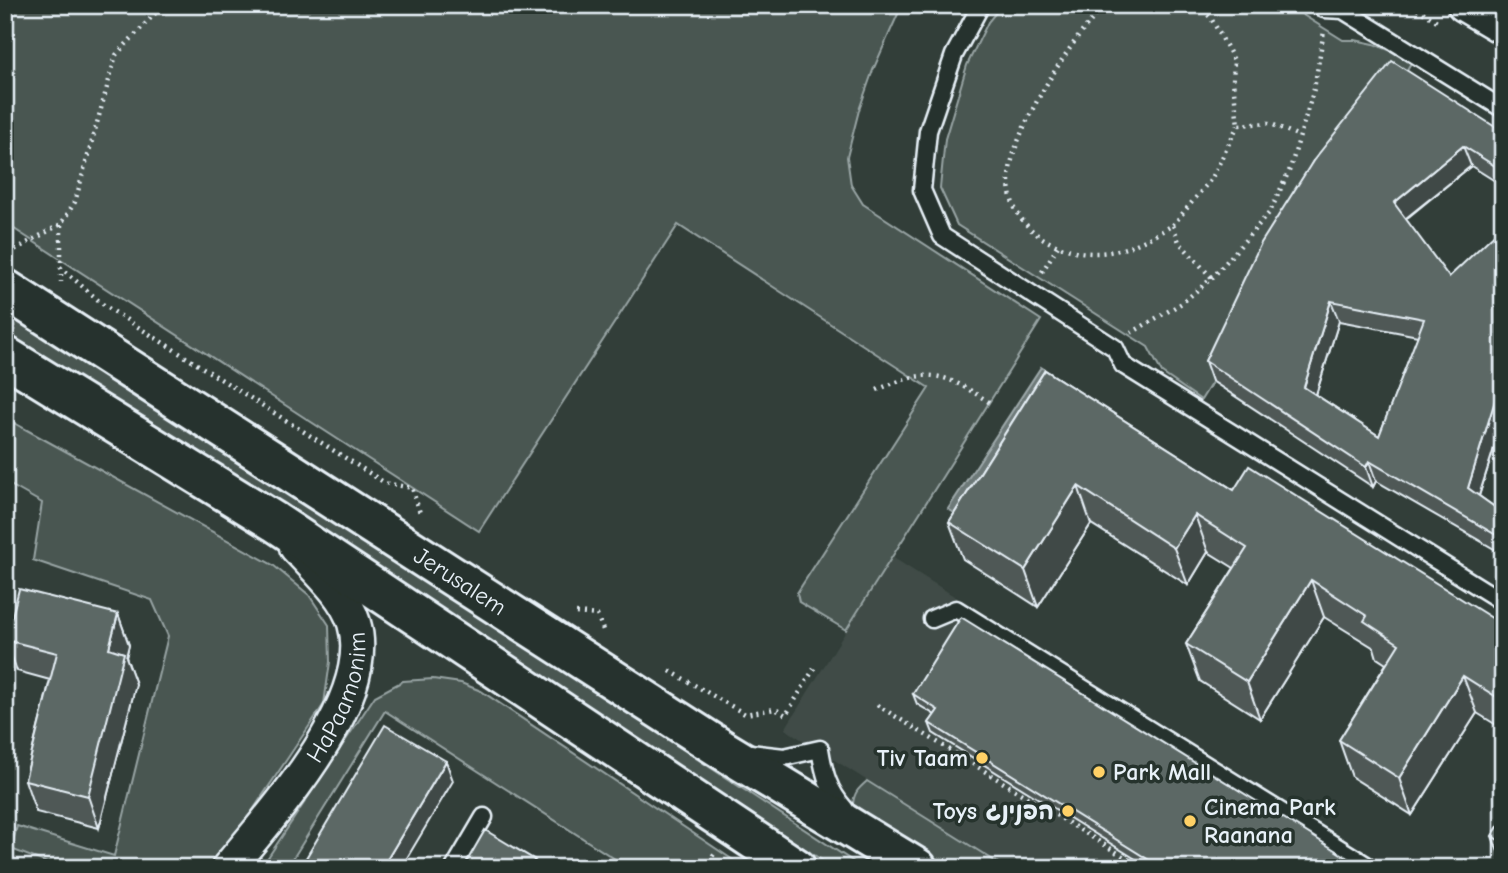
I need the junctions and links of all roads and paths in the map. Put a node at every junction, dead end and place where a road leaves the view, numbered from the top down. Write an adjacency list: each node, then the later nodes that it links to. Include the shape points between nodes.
1 (163, 5): 14 (path, via 116,55 75,202 61,224)
2 (981, 5): 19 (lane, via 954,55 928,131 922,190 942,236)
3 (1105, 5): 12 (path, via 1048,79 1017,145 1009,181 1016,214)
4 (1198, 5): 9 (path, via 1211,18 1234,60)
5 (1464, 5): 7 (street)
6 (1321, 7): 8 (lane, via 1343,10); 10 (path, via 1324,41)
7 (1503, 29)
8 (1503, 109)
9 (1238, 125): 10 (path, via 1269,123); 11 (path, via 1212,178)
10 (1299, 136): 17 (path, via 1270,212)
11 (1173, 225): 12 (path, via 1139,244 1108,252 1075,252); 17 (path, via 1179,242)
12 (1058, 246): 19 (path)
13 (5, 247): 14 (path)
14 (13, 252): 15 (path)
15 (5, 254)
16 (60, 267): 24 (path, via 105,306 210,372 386,482 412,488)
17 (1212, 278): 20 (path)
18 (5, 289): 33 (main road, Jerusalem)
19 (1029, 292): 20 (lane)
20 (1115, 348): 26 (lane, via 1122,365)
21 (5, 356): 25 (main road)
22 (877, 390): 23 (path, via 920,375 941,376)
23 (989, 402)
24 (421, 517)
25 (275, 522): 36 (street, HaPaamonim, via 349,613 355,633 354,680 337,721 289,794); 38 (main road)
26 (1503, 602)
27 (574, 612): 29 (path, via 597,615)
28 (932, 619): 41 (lane, via 956,608)
29 (605, 633)
30 (663, 667): 31 (path, via 745,714 775,709 786,715)
31 (815, 667)
32 (877, 705): 40 (path)
33 (723, 750): 35 (main road, Jerusalem); 35 (lane, via 784,757 820,749 824,778 833,796)
34 (484, 817): 37 (lane)
35 (876, 841): 39 (main road, Jerusalem)
36 (228, 868)
37 (454, 868)
38 (796, 868)
39 (917, 868)
40 (1142, 868)
41 (1371, 868)

